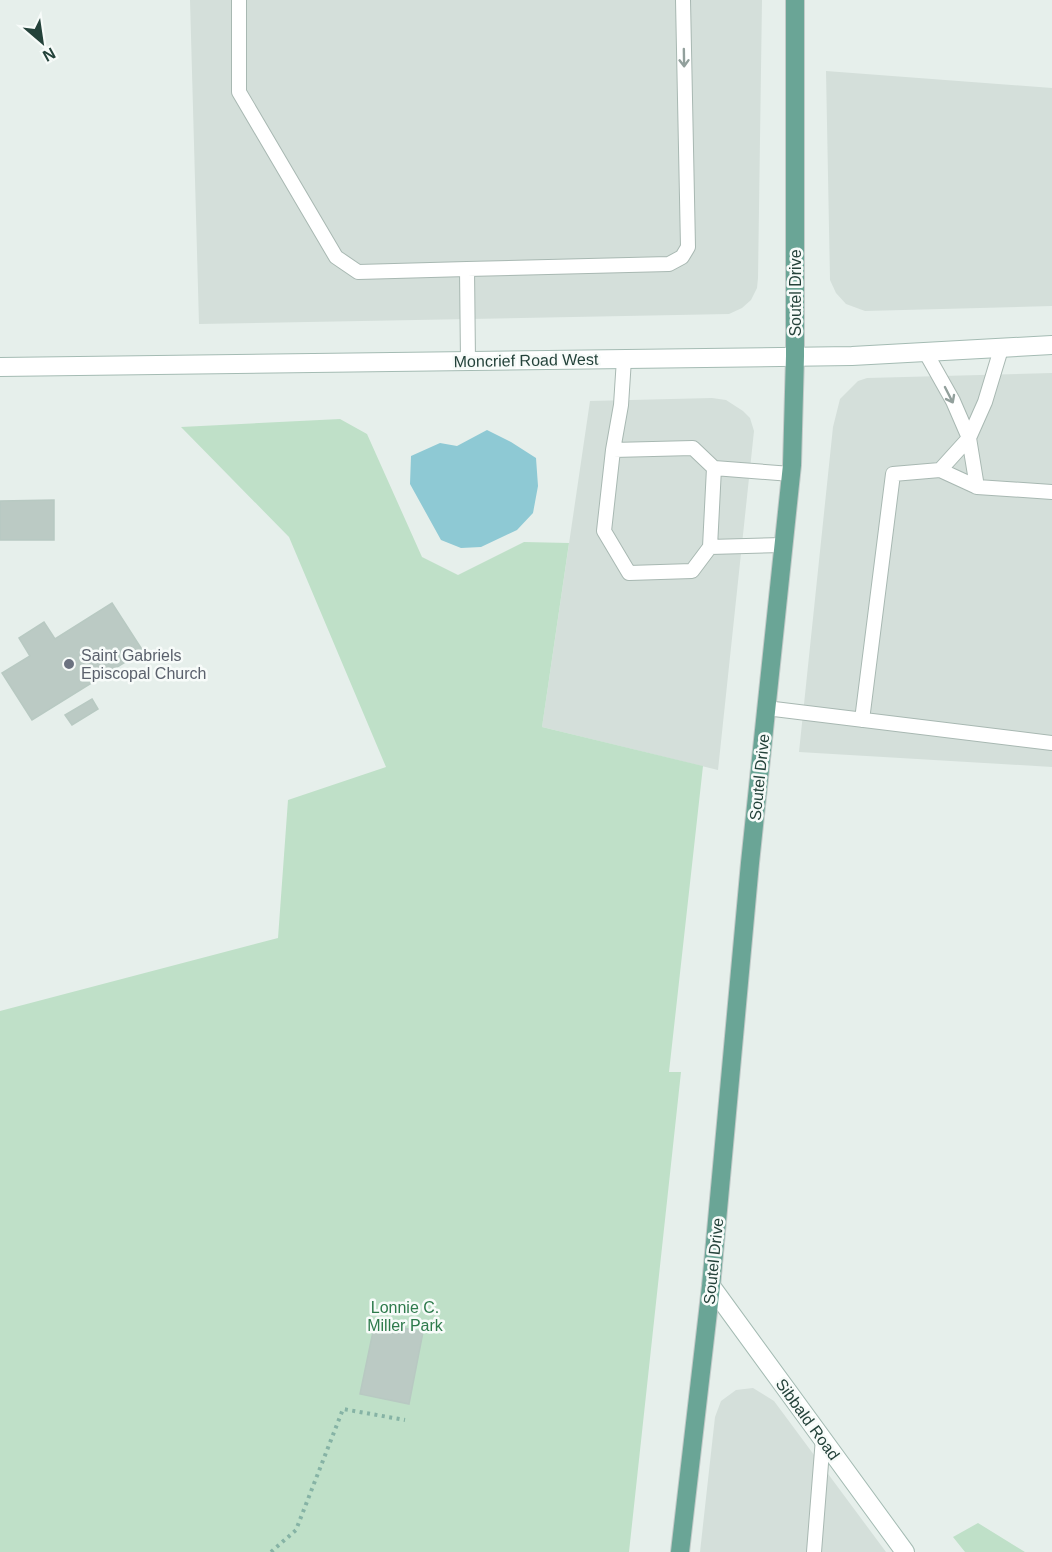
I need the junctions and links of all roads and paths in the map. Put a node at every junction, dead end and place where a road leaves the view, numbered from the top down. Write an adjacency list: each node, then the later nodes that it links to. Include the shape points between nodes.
1 (239, 0): 4 (lane, via 239,93 336,257 358,272)
2 (683, 0): 4 (lane, one-way to 4, via 688,247 682,257 669,264)
3 (795, 0): 8 (main road, Soutel Drive)
4 (467, 269): 10 (lane)
5 (1052, 345): 6 (main road, Moncrief Road West)
6 (1001, 349): 7 (main road, Moncrief Road West); 12 (lane)
7 (926, 353): 8 (main road, Moncrief Road West); 12 (lane, one-way to 12)
8 (795, 356): 9 (main road, Moncrief Road West); 16 (main road, Soutel Drive)
9 (624, 358): 10 (main road, Moncrief Road West); 13 (lane)
10 (468, 361): 11 (main road, Moncrief Road West)
11 (0, 367)
12 (969, 438): 15 (lane); 17 (lane)
13 (613, 450): 14 (lane, via 693,448); 20 (lane, via 604,531 629,573 692,571)
14 (714, 468): 16 (lane); 20 (lane)
15 (940, 470): 17 (lane); 22 (lane, via 894,474)
16 (791, 474): 19 (main road, Soutel Drive)
17 (977, 487): 18 (lane)
18 (1052, 492)
19 (783, 545): 20 (lane); 21 (main road, Soutel Drive)
20 (710, 547)
21 (766, 708): 22 (lane); 24 (main road, Soutel Drive)
22 (862, 720): 23 (lane)
23 (1052, 743)
24 (711, 1286): 26 (main road, Sibbald Road); 28 (main road, Soutel Drive)
25 (405, 1419): 27 (path, via 343,1409 296,1530)
26 (823, 1438): 29 (lane); 30 (main road, Sibbald Road)
27 (271, 1552)
28 (680, 1552)
29 (813, 1552)
30 (905, 1552)

